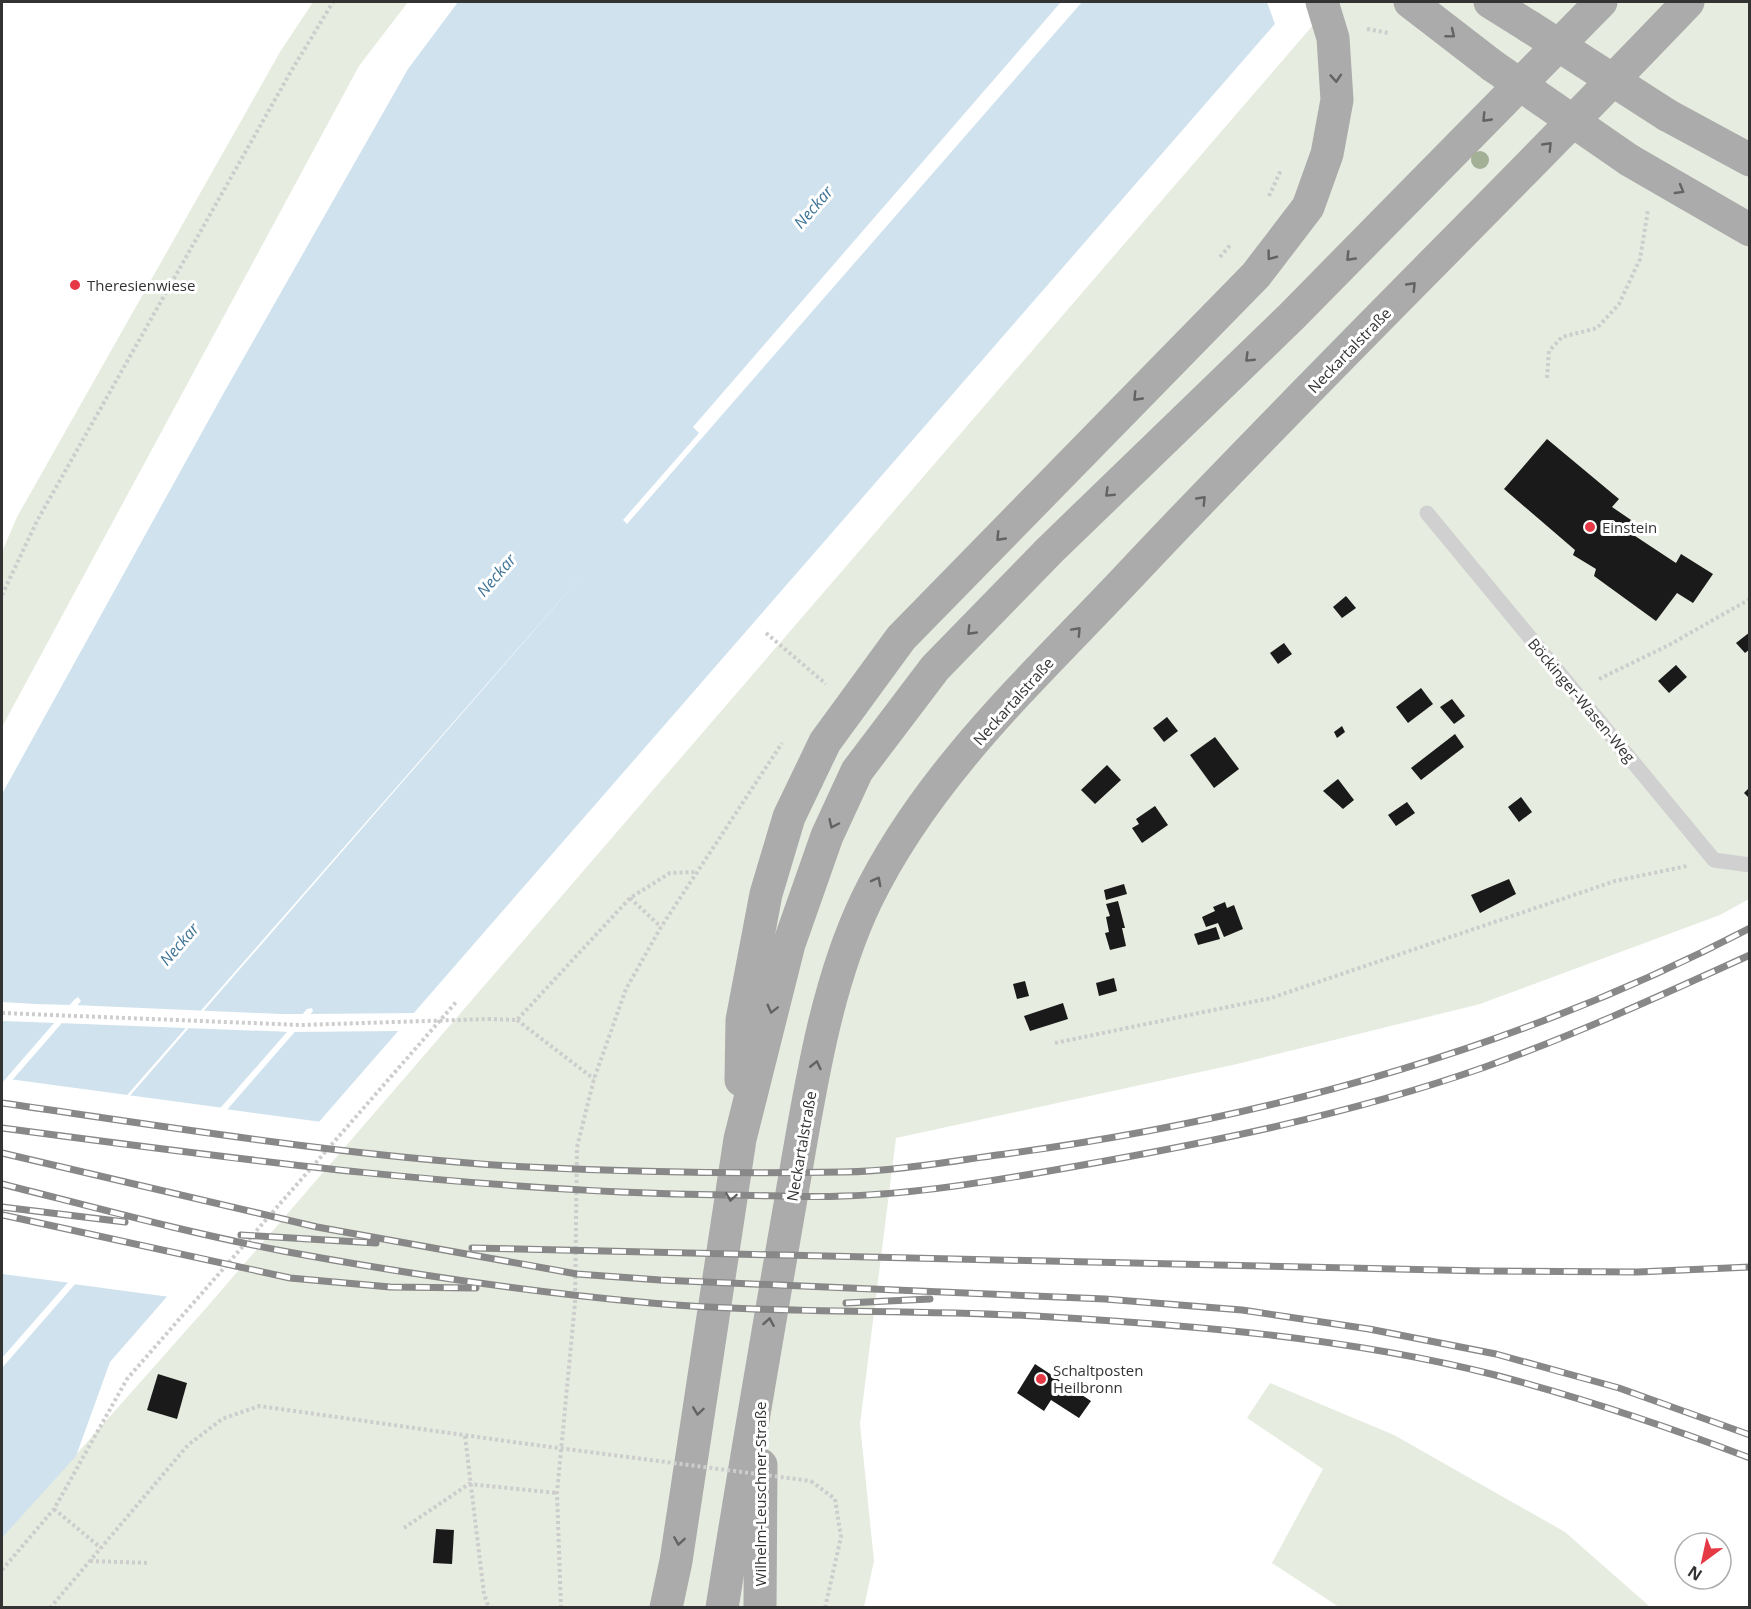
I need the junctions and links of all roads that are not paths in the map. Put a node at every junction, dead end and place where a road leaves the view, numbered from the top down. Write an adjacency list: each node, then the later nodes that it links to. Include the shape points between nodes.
1 (1410, 2): 7 (main road, one-way to 7, bridge, via 1493,66 1629,160)
2 (1490, 2): 6 (main road, bridge, via 1667,115)
3 (1602, 2): 10 (main road, one-way to 10, via 1291,317 1050,550 935,668 898,715 857,771 827,836 789,944)
4 (1688, 2): 11 (main road, Neckartalstraße, one-way to 4, via 814,1077 840,966 865,903 902,834 948,772 1000,713 1161,542)
5 (1328, 20): 10 (main road, one-way to 10, via 1337,100 1327,154 1308,207 1256,275 901,638 825,742 789,817 766,894 742,1020)
6 (1749, 160)
7 (1749, 230)
8 (1427, 513): 9 (lane, Böckinger-Wasen-Weg, via 1714,860)
9 (1749, 865)
10 (740, 1140): 12 (main road, one-way to 12)
11 (759, 1380): 13 (main road, Neckartalstraße); 14 (main road, Wilhelm-Leuschner-Straße)
12 (666, 1608)
13 (722, 1608)
14 (760, 1608)

